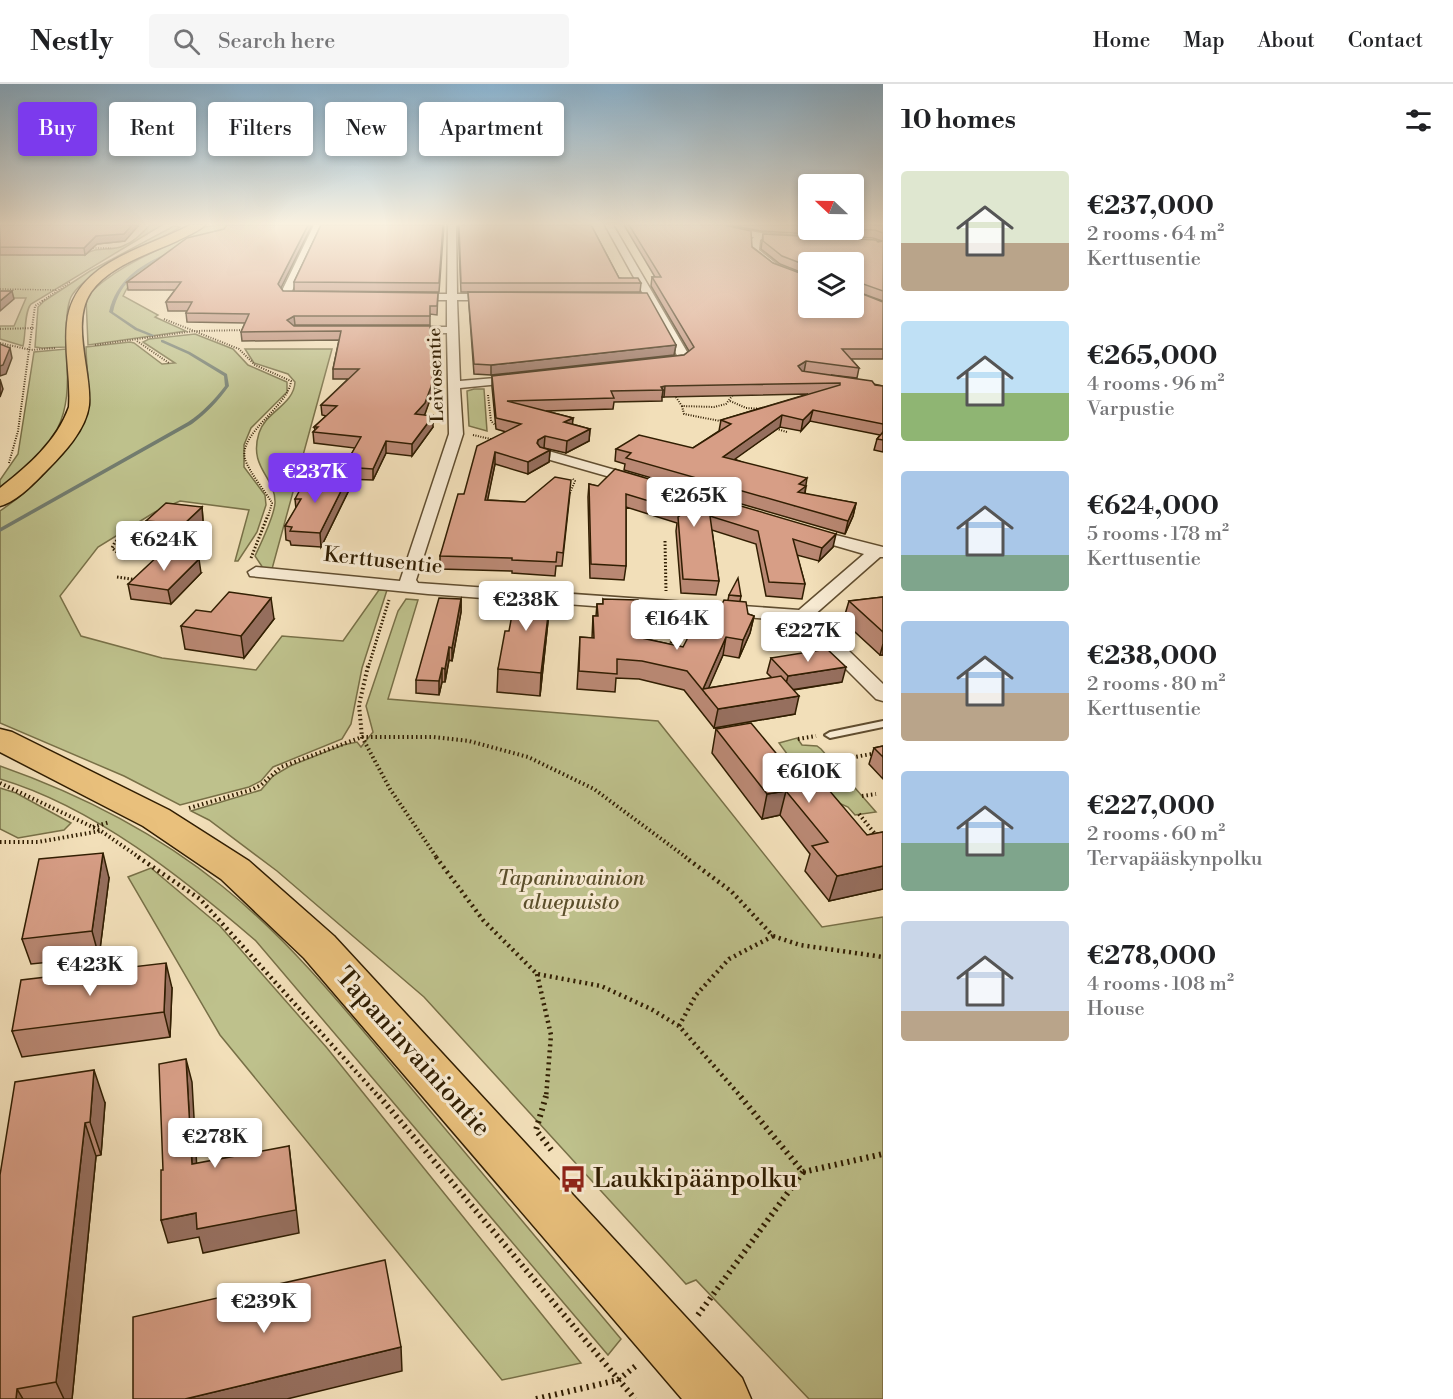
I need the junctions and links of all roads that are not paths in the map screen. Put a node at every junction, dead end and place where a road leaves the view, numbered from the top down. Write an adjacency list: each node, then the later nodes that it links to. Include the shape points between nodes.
1 (89, 286): 18 (main road, via 78,304 75,321 79,407 63,441 34,472)
2 (289, 286): 5 (street, via 288,296)
3 (451, 286): 7 (street, Leivosentie)
4 (645, 286): 10 (street)
5 (315, 297)
6 (396, 297): 7 (street)
7 (451, 297): 8 (street); 12 (street, Leivosentie)
8 (509, 297)
9 (635, 297): 10 (street)
10 (651, 297): 13 (street, via 684,357)
11 (389, 330): 12 (street)
12 (452, 330): 15 (street, Leivosentie)
13 (647, 365)
14 (528, 378): 15 (street)
15 (454, 386): 22 (street, Leivosentie, via 456,434 408,580)
16 (545, 454): 17 (street)
17 (650, 485)
18 (0, 499)
19 (798, 530): 20 (street)
20 (879, 552): 23 (street)
21 (256, 572): 22 (street, Kerttusentie)
22 (412, 587): 23 (street, Kerttusentie)
23 (802, 616): 24 (street)
24 (883, 695)
25 (883, 724): 26 (lane)
26 (825, 735)
27 (0, 738): 29 (main road, Tapaninvainiontie)
28 (0, 754): 29 (main road, Tapaninvainiontie)
29 (54, 767): 30 (main road, Tapaninvainiontie, via 156,818 235,870 319,947)
30 (721, 1399)

